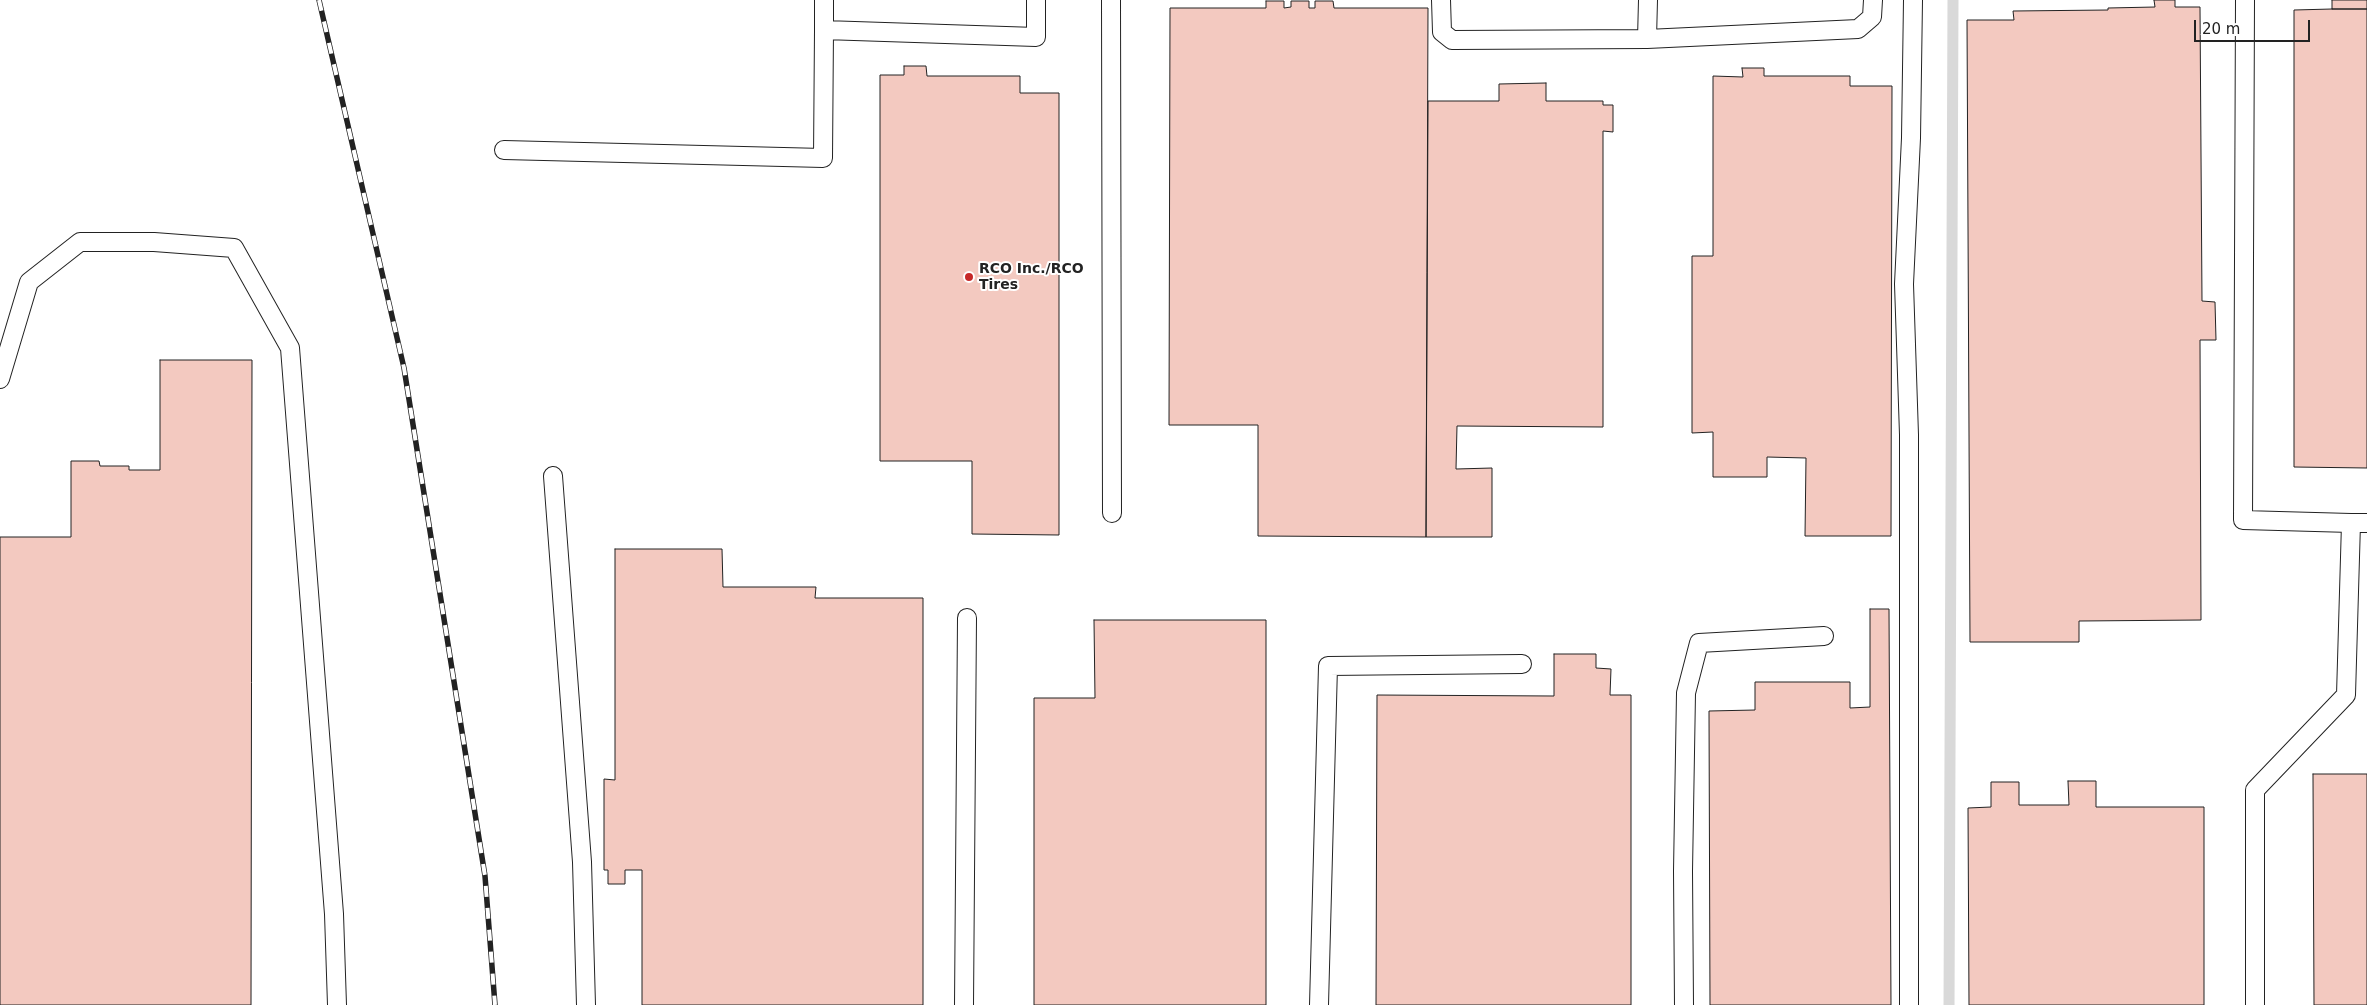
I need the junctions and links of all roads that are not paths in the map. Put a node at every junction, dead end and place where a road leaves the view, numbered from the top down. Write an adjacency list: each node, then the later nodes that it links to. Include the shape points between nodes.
1 (824, 0): 9 (lane)
2 (1036, 0): 9 (lane, via 1036,37)
3 (1111, 0): 14 (lane)
4 (1441, 0): 10 (lane, via 1442,32 1452,40)
5 (1648, 0): 10 (lane)
6 (1873, 0): 10 (lane, via 1872,17 1858,29)
7 (1913, 0): 24 (lane, via 1904,284 1909,435)
8 (2245, 0): 15 (lane, via 2243,520)
9 (824, 30): 11 (lane, via 823,158)
10 (1647, 39)
11 (504, 150)
12 (0, 379): 19 (lane, via 29,282 80,242 154,242 234,248 290,348 334,914)
13 (553, 476): 20 (lane, via 582,862)
14 (1112, 513)
15 (2359, 523): 25 (lane, via 2346,695 2255,790)
16 (968, 618): 21 (lane)
17 (1824, 636): 23 (lane, via 1699,643 1686,693)
18 (1522, 664): 22 (lane, via 1328,666)
19 (337, 1005)
20 (586, 1005)
21 (964, 1005)
22 (1319, 1005)
23 (1684, 1005)
24 (1909, 1005)
25 (2255, 1005)

